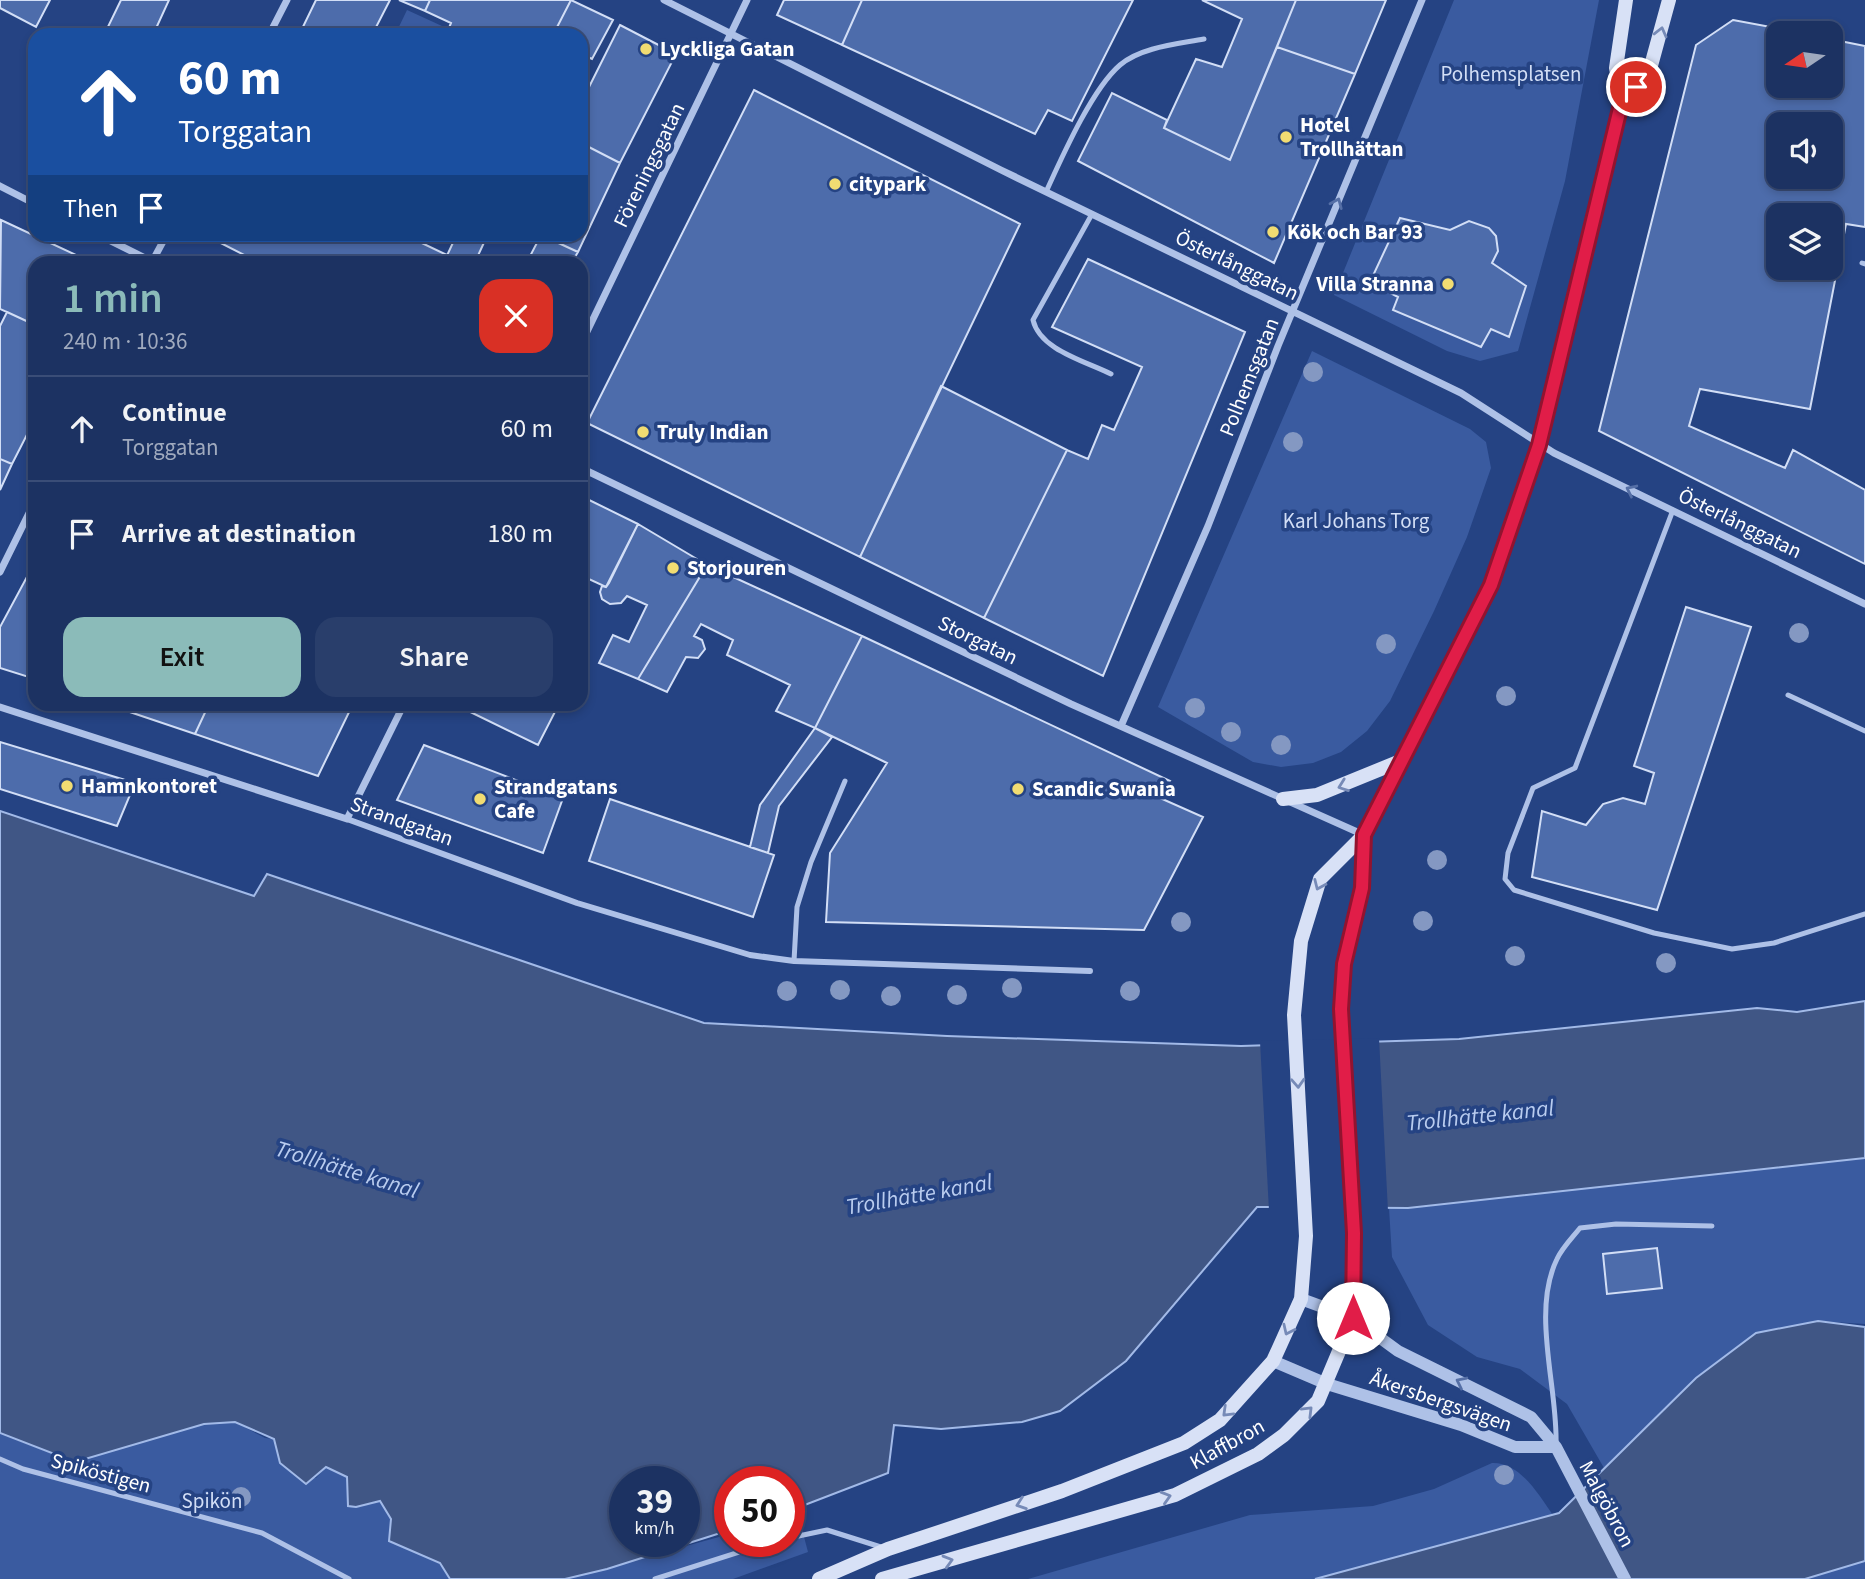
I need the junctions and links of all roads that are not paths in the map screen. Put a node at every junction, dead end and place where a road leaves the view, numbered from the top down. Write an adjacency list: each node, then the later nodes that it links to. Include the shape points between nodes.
1 (287, 0): 7 (street)
2 (664, 0): 8 (street, Österlånggatan)
3 (747, 0): 8 (street, Föreningsgatan)
4 (1422, 0): 17 (street, Polhemsgatan, one-way to 4)
5 (1626, 0): 10 (main road, via 1616,68)
6 (1669, 0): 10 (main road, one-way to 6, via 1649,74)
7 (273, 28)
8 (731, 35): 12 (street, Österlånggatan); 18 (street, Föreningsgatan)
9 (1203, 39): 12 (lane, via 1155,49 1122,63 1105,82)
10 (1622, 100): 20 (main road)
11 (0, 186): 13 (street)
12 (1046, 192): 14 (street, Österlånggatan)
13 (28, 200)
14 (1092, 214): 17 (street, Österlånggatan); 19 (lane, via 1033,320 1036,332 1051,345)
15 (113, 242): 16 (street)
16 (141, 256)
17 (1294, 312): 20 (street, Österlånggatan, via 1461,393); 29 (street, Polhemsgatan)
18 (588, 330)
19 (1111, 374)
20 (1539, 445): 22 (street, Österlånggatan, one-way to 20); 31 (main road, via 1491,585)
21 (588, 471): 29 (street, Storgatan)
22 (1673, 510): 25 (street, Österlånggatan); 36 (lane, via 1575,768 1533,788 1508,853 1505,879 1514,890 1526,894 1654,933 1732,949 1774,943)
23 (28, 515): 24 (street)
24 (0, 572)
25 (1865, 604)
26 (1788, 695): 30 (lane)
27 (0, 707): 34 (street, Strandgatan)
28 (401, 711): 34 (street)
29 (1121, 726): 33 (street, Storgatan)
30 (1865, 730)
31 (1398, 762): 33 (main road, one-way to 33, via 1317,795); 35 (main road)
32 (845, 781): 37 (lane, via 797,907)
33 (1283, 799): 35 (street, Storgatan)
34 (347, 819): 37 (street, Strandgatan, via 578,903 750,955)
35 (1364, 835): 40 (main road, Klaffbron, one-way to 40, via 1320,879 1301,941 1294,1015 1306,1236); 41 (main road, Klaffbron, via 1362,888 1344,964 1341,1009 1354,1233)
36 (1865, 914)
37 (794, 961): 38 (street, Strandgatan)
38 (1090, 971)
39 (1712, 1226): 44 (lane, via 1580,1228 1556,1259 1547,1301 1547,1346 1557,1413)
40 (1301, 1298): 41 (street, Åkersbergsvägen); 42 (main road, Klaffbron, one-way to 42)
41 (1353, 1318): 43 (main road, Klaffbron); 44 (street, Åkersbergsvägen, one-way to 41, via 1531,1417 1398,1351)
42 (1273, 1361): 43 (street, Åkersbergsvägen); 47 (main road, Klaffbron, one-way to 47, via 1220,1420 1184,1443 1062,1491)
43 (1326, 1384): 44 (street, Åkersbergsvägen, via 1515,1447); 52 (main road, Klaffbron, one-way to 43, via 1175,1495 1220,1475 1284,1435 1318,1401)
44 (1556, 1447): 53 (street, Malgöbron)
45 (0, 1459): 49 (lane, Spiköstigen, via 262,1533)
46 (805, 1535): 47 (lane, via 827,1530)
47 (888, 1549): 51 (main road, Klaffbron)
48 (724, 1557): 50 (lane)
49 (349, 1579)
50 (654, 1579)
51 (819, 1579)
52 (882, 1579)
53 (1625, 1579)

